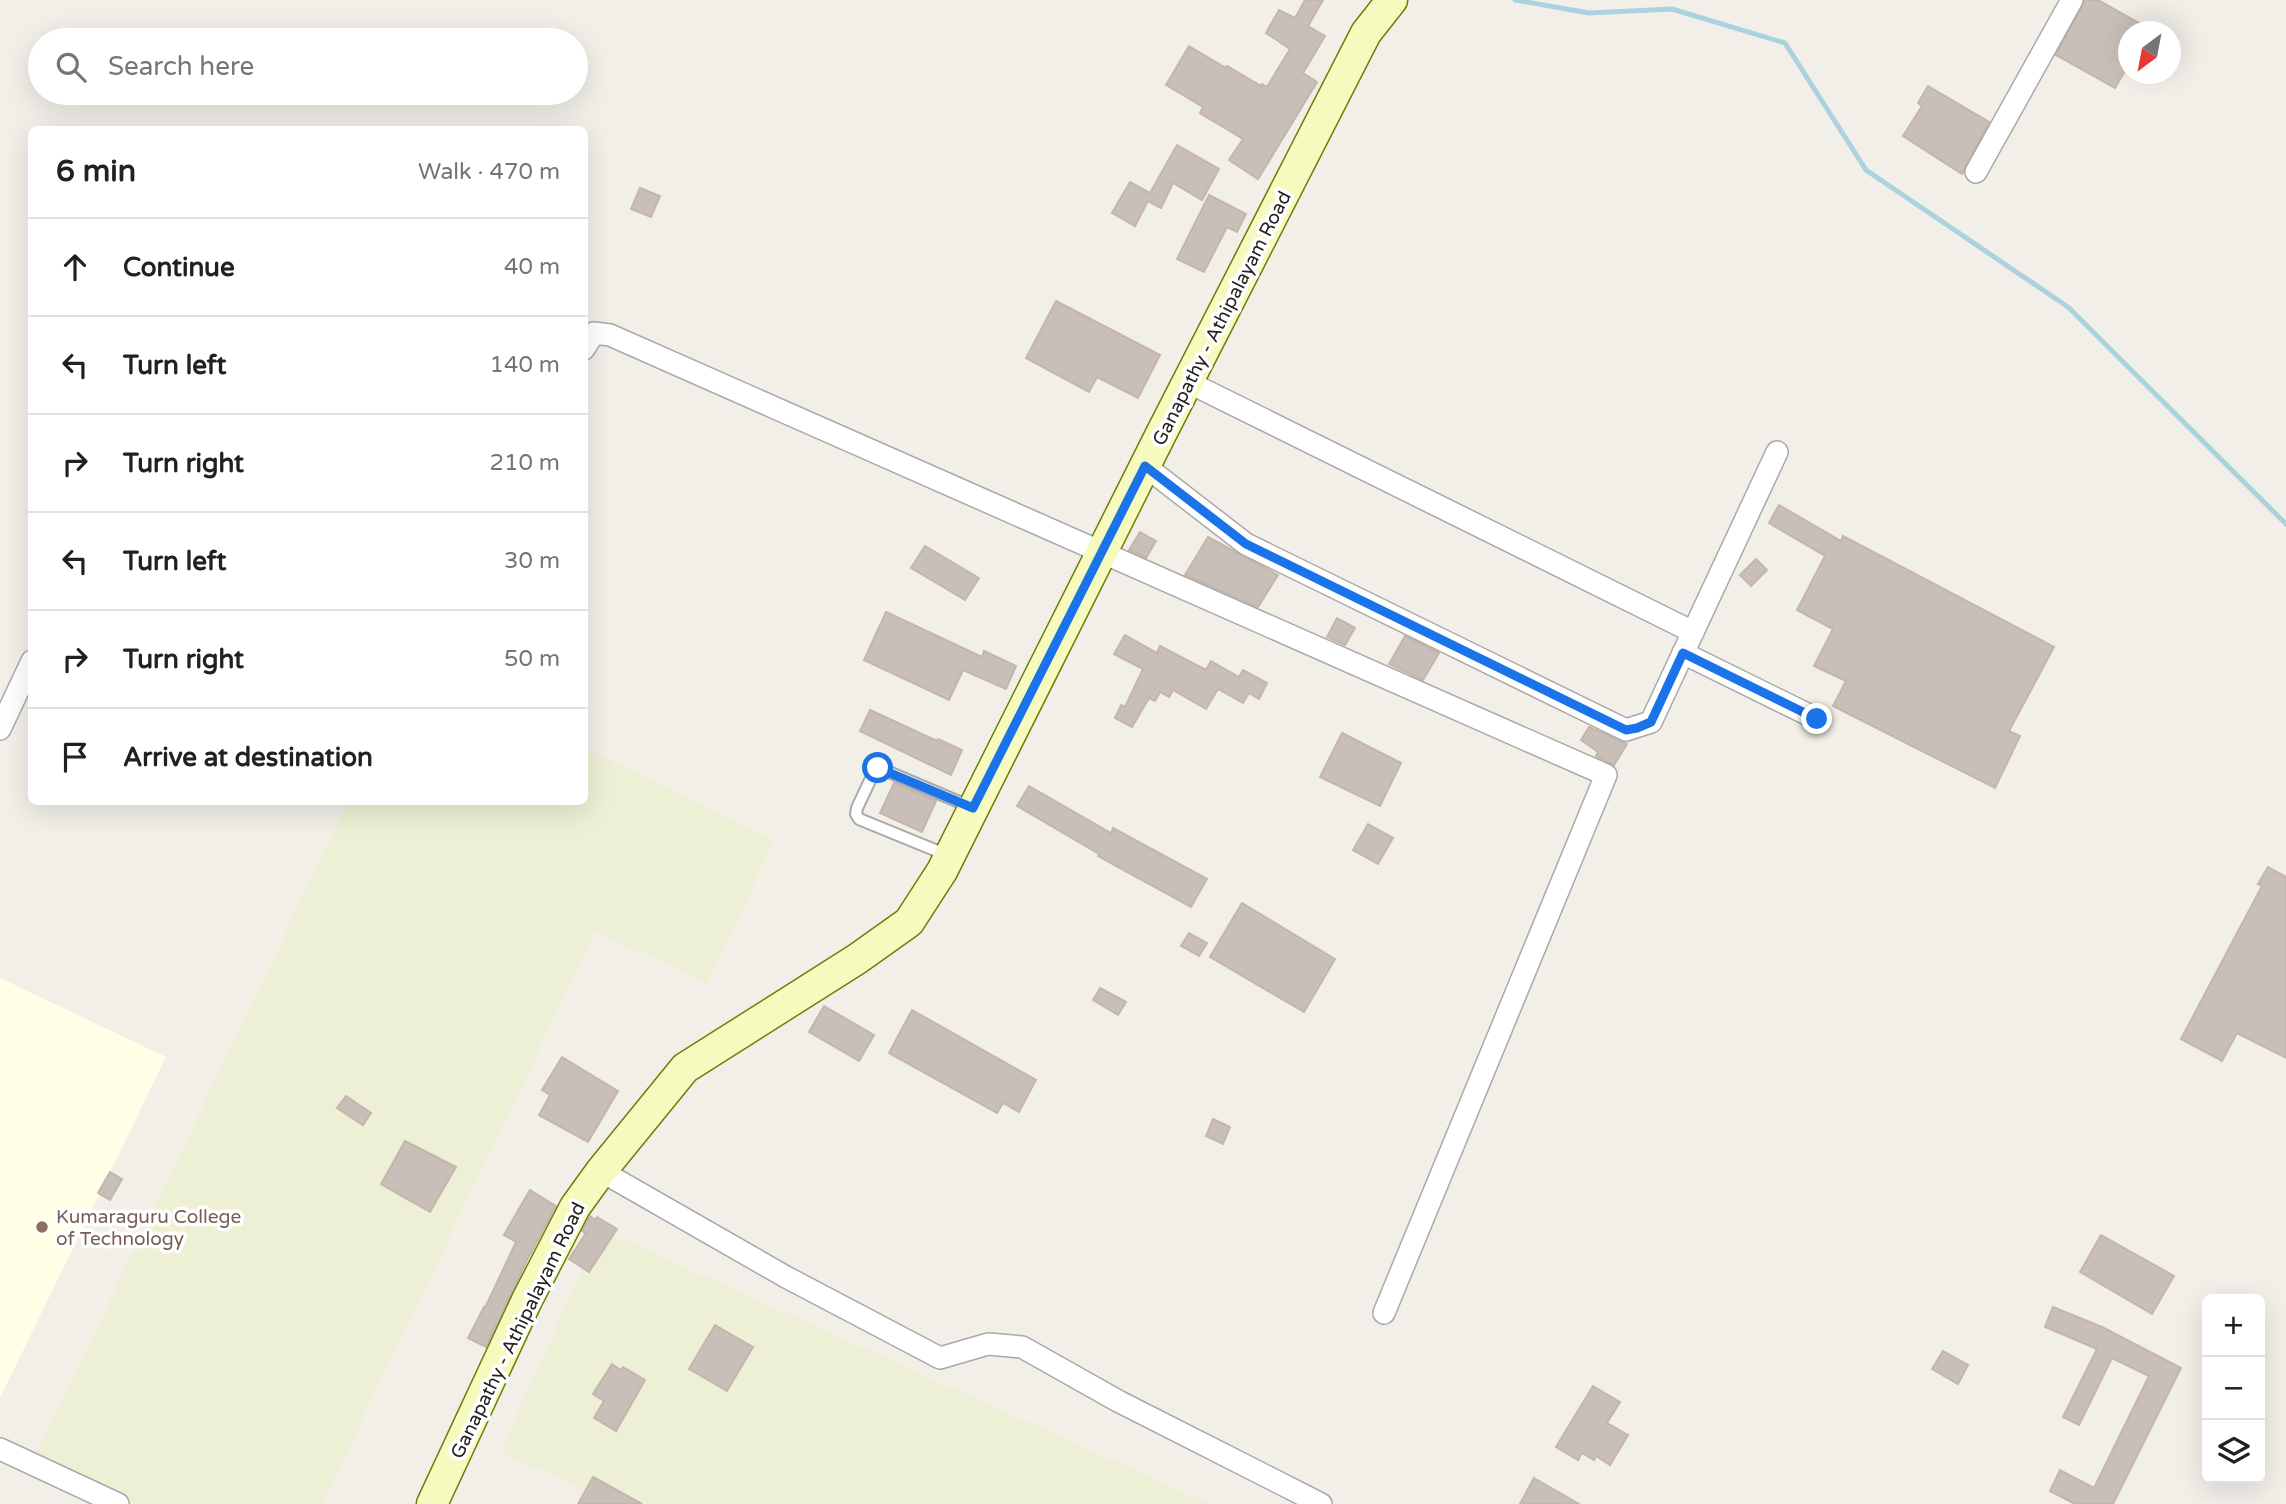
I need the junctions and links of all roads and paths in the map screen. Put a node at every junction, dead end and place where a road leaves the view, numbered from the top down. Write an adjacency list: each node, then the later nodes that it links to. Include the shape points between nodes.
1 (1392, 0): 5 (main road, Ganapathy - Athipalayam Road, via 1366,33)
2 (2072, 0): 3 (street)
3 (1976, 173)
4 (588, 343): 8 (street, via 594,333 610,335)
5 (1188, 382): 7 (main road, Ganapathy - Athipalayam Road); 9 (street)
6 (1777, 452): 9 (street)
7 (1145, 466): 8 (main road, Ganapathy - Athipalayam Road); 10 (street, via 1246,544 1626,730 1651,722)
8 (1101, 553): 14 (main road, Ganapathy - Athipalayam Road); 17 (street, via 1606,775)
9 (1693, 632): 10 (street)
10 (1683, 653): 12 (street)
11 (28, 670): 13 (street)
12 (1817, 719)
13 (0, 729)
14 (973, 808): 15 (main road, Ganapathy - Athipalayam Road); 15 (lane, via 884,770 874,772 857,808 859,819)
15 (949, 856): 16 (main road, Ganapathy - Athipalayam Road, via 909,922 685,1068)
16 (601, 1171): 20 (main road, Ganapathy - Athipalayam Road, via 575,1208 533,1289); 21 (street, via 940,1358 988,1344 1022,1347)
17 (1384, 1313)
18 (0, 1449): 19 (street)
19 (117, 1504)
20 (432, 1504)
21 (1321, 1504)

